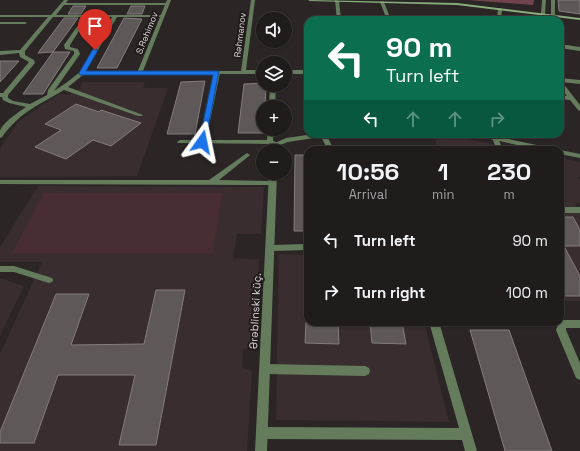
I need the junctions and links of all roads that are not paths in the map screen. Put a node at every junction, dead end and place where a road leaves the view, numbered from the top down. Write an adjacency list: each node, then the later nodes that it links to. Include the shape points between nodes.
1 (253, 0): 36 (street, Rəhmanov)
2 (310, 0): 5 (main road)
3 (544, 0): 11 (street)
4 (553, 0): 21 (street)
5 (337, 1): 9 (main road); 17 (street)
6 (401, 1): 9 (main road); 10 (main road)
7 (64, 2): 8 (street); 13 (street)
8 (168, 2): 16 (street, S.Rəhimov)
9 (382, 2): 18 (street)
10 (500, 8): 11 (main road); 19 (street)
11 (543, 14): 20 (main road)
12 (0, 16): 13 (street)
13 (53, 16): 14 (street); 28 (street)
14 (87, 16): 15 (street); 42 (street, via 67,45 67,48 76,50 77,54 51,90)
15 (115, 16): 16 (street); 33 (street)
16 (162, 16): 34 (street, S.Rəhimov)
17 (339, 16)
18 (387, 16)
19 (499, 16)
20 (548, 16)
21 (553, 16)
22 (564, 18): 23 (main road)
23 (580, 19)
24 (0, 23): 25 (street)
25 (25, 23)
26 (564, 46): 27 (street)
27 (580, 48)
28 (22, 51): 29 (street); 41 (street, via 22,56 30,59 32,63)
29 (0, 52)
30 (256, 72): 36 (street)
31 (292, 72): 32 (street)
32 (304, 72)
33 (82, 73): 34 (street); 39 (street)
34 (140, 73): 35 (street)
35 (217, 73): 36 (street); 53 (street)
36 (243, 73)
37 (564, 80): 38 (street)
38 (580, 82)
39 (64, 88): 42 (street); 47 (street)
40 (564, 88): 44 (street)
41 (3, 95): 45 (street, via 11,102)
42 (50, 96): 45 (street)
43 (564, 98): 44 (street)
44 (572, 98): 46 (street)
45 (31, 106): 48 (street, via 16,117)
46 (580, 109)
47 (140, 115)
48 (0, 136)
49 (272, 136): 54 (street)
50 (304, 138): 54 (street)
51 (495, 138): 55 (street); 56 (street)
52 (180, 142): 53 (street)
53 (202, 142): 54 (street)
54 (274, 143)
55 (498, 146)
56 (532, 146)
57 (564, 153): 59 (street)
58 (248, 155): 63 (street)
59 (580, 156)
60 (256, 179): 63 (street)
61 (272, 180): 66 (street, Ərəblinski küç.)
62 (0, 182): 63 (street)
63 (212, 182)
64 (564, 210): 65 (street)
65 (580, 210)
66 (270, 248): 67 (street); 74 (street, Ərəblinski küç.)
67 (304, 248)
68 (0, 269): 69 (street, via 14,269)
69 (50, 280)
70 (564, 324): 71 (street)
71 (580, 324)
72 (435, 326): 78 (street)
73 (562, 326): 76 (street, via 561,330)
74 (264, 369): 75 (street); 77 (street, Ərəblinski küç.)
75 (364, 371)
76 (580, 375)
77 (262, 433): 78 (street); 79 (street, Ərəblinski küç.)
78 (466, 434): 80 (street)
79 (261, 451)
80 (471, 451)

